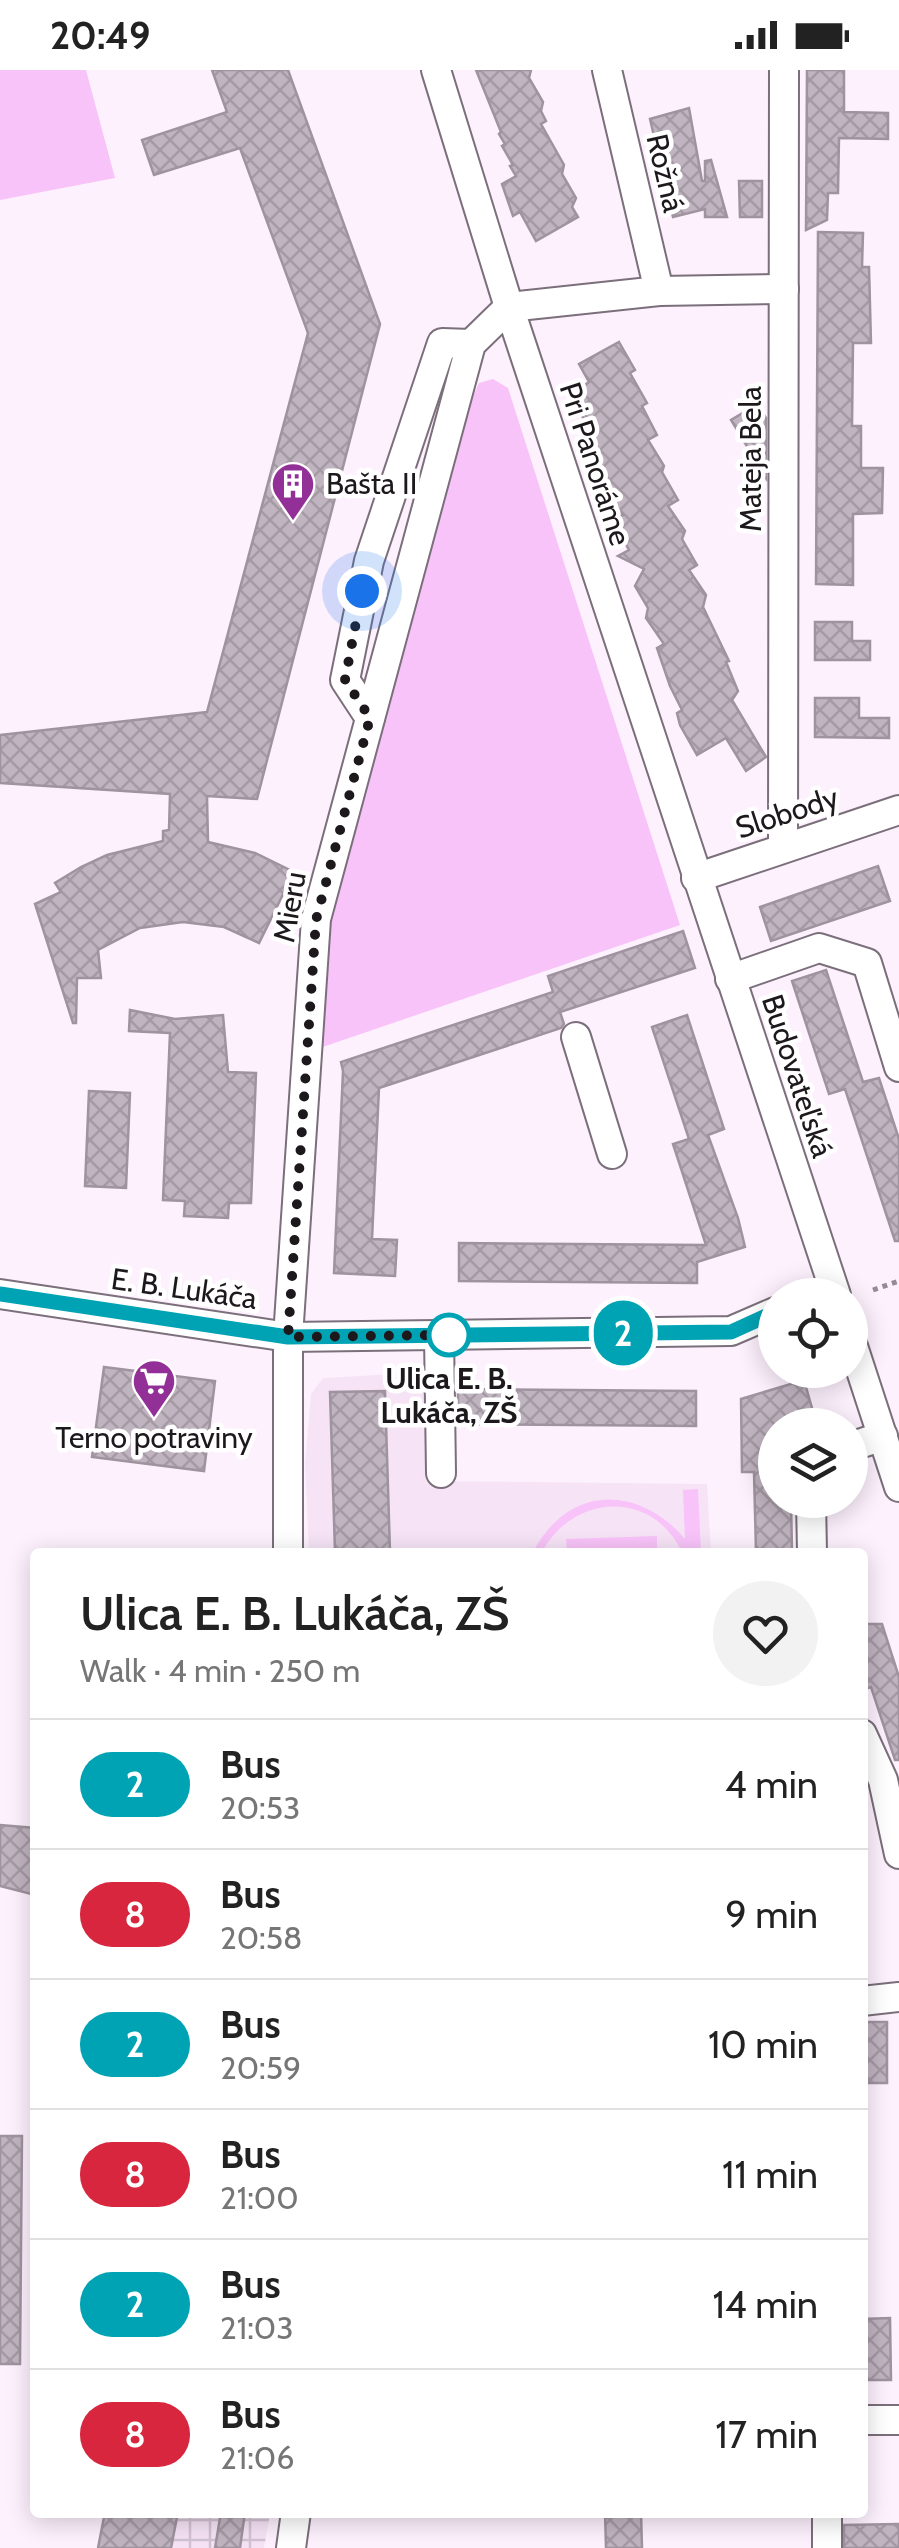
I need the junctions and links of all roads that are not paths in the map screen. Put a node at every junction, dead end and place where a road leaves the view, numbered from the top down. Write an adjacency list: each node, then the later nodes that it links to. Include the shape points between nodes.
1 (436, 70): 6 (street, Pri Panoráme)
2 (607, 70): 5 (street, Rožná)
3 (784, 70): 4 (street, Mateja Bela)
4 (784, 289): 5 (street); 10 (street, Mateja Bela)
5 (659, 291): 6 (street)
6 (509, 307): 7 (street, Mieru); 11 (street, Pri Panoráme)
7 (472, 344): 8 (street, Mieru); 8 (street, via 442,343 368,562 345,680)
8 (370, 718): 20 (street, Mieru, via 316,920)
9 (899, 810): 10 (street, Slobody)
10 (782, 848): 11 (street, Slobody)
11 (696, 878): 12 (street, Budovateľská)
12 (730, 979): 14 (street, via 819,948 867,963); 16 (street, Budovateľská)
13 (576, 1037): 15 (street)
14 (899, 1068)
15 (612, 1154)
16 (823, 1278)
17 (0, 1294): 20 (street, E. B. Lukáča)
18 (758, 1320): 19 (street, E. B. Lukáča, via 731,1332)
19 (439, 1335): 20 (street, E. B. Lukáča); 24 (street)
20 (288, 1337): 27 (street, Mieru)
21 (867, 1388): 22 (street)
22 (883, 1436): 23 (street); 25 (street)
23 (868, 1441)
24 (441, 1473)
25 (899, 1487)
26 (811, 1518): 28 (street)
27 (288, 1548)
28 (812, 1548)
29 (868, 1747): 30 (street, via 883,1780)
30 (899, 1854)
31 (899, 1997): 32 (street)
32 (868, 2000)
33 (868, 2420): 34 (street)
34 (899, 2420)
35 (295, 2518): 37 (street)
36 (826, 2518): 38 (street)
37 (291, 2548)
38 (827, 2548)

